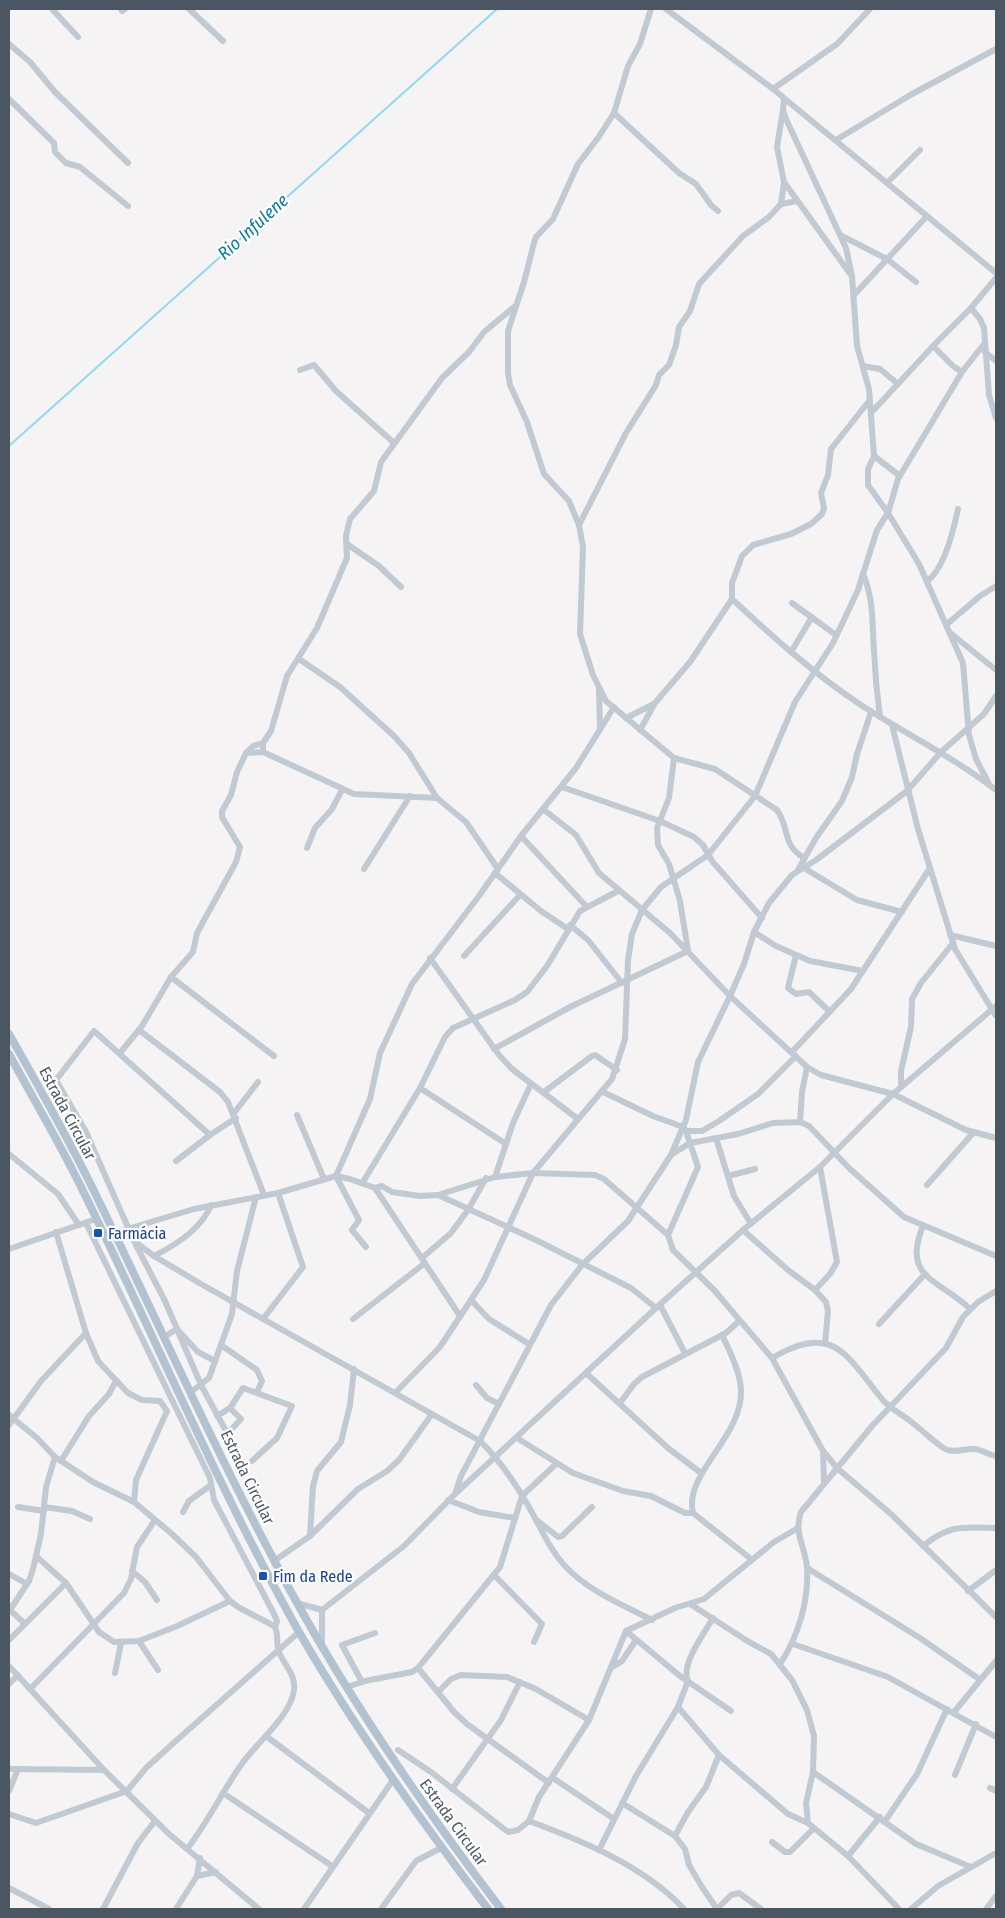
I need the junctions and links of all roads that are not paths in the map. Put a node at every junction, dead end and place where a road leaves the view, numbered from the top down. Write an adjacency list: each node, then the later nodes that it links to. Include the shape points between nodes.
1 (52, 9): 6 (street)
2 (190, 9): 7 (street)
3 (651, 9): 14 (street, via 640,44 628,66)
4 (666, 9): 10 (street)
5 (870, 9): 10 (street, via 837,44)
6 (78, 37)
7 (223, 41)
8 (9, 44): 17 (street)
9 (996, 49): 15 (street)
10 (773, 89): 12 (street)
11 (9, 99): 22 (street, via 54,143 55,152 66,163 80,167)
12 (784, 99): 13 (street); 15 (street)
13 (783, 110): 18 (street, via 777,146); 25 (street)
14 (614, 113): 23 (street, via 679,173 696,184); 32 (street, via 578,164 553,219 536,237)
15 (836, 140): 19 (street)
16 (920, 150): 19 (street)
17 (128, 163)
18 (784, 182): 20 (street); 21 (street)
19 (888, 182): 24 (street)
20 (797, 201): 21 (street); 28 (street)
21 (781, 204): 50 (street, via 743,236 699,284 690,311 679,327 669,365 659,375 626,433)
22 (128, 206)
23 (718, 211)
24 (927, 216): 26 (street); 27 (street)
25 (842, 236): 26 (street); 28 (street)
26 (887, 259): 30 (street); 31 (street)
27 (996, 273)
28 (852, 276): 31 (street)
29 (996, 278): 33 (street)
30 (916, 282)
31 (854, 295): 38 (street, via 857,346)
32 (514, 307): 45 (street, via 484,332 442,378); 50 (street, via 506,342 510,385 547,479 569,501)
33 (971, 308): 34 (street, via 984,328); 35 (street)
34 (984, 344): 36 (street); 40 (street)
35 (933, 346): 40 (street); 41 (street)
36 (985, 352): 37 (street); 44 (street, via 989,395)
37 (996, 361)
38 (863, 366): 41 (street, via 880,369); 42 (street)
39 (300, 370): 45 (street, via 314,365 336,391)
40 (962, 372): 47 (street)
41 (898, 384): 43 (street)
42 (869, 401): 43 (street); 56 (street, via 831,448 828,475 821,493 822,514 791,534 754,545 742,556 732,582)
43 (871, 413): 46 (street)
44 (996, 418)
45 (394, 443): 51 (street, via 378,468 374,491 350,519)
46 (874, 456): 47 (street); 49 (street, via 868,469 868,485)
47 (900, 476): 49 (street)
48 (958, 509): 53 (street, via 946,551 936,572)
49 (888, 513): 52 (street, via 878,530); 53 (street)
50 (580, 525): 65 (street, via 583,547 580,634)
51 (347, 544): 55 (street, via 379,566); 62 (street, via 347,558 317,628)
52 (863, 574): 60 (street); 70 (street, via 873,608 875,683)
53 (927, 581): 59 (street)
54 (996, 586): 59 (street, via 980,596)
55 (401, 588)
56 (732, 599): 61 (street); 67 (street, via 690,662)
57 (792, 603): 58 (street)
58 (812, 618): 60 (street); 61 (street)
59 (947, 628): 63 (street); 73 (street, via 964,664)
60 (836, 635): 64 (street)
61 (791, 652): 64 (street)
62 (299, 659): 76 (street, via 287,676 271,731); 88 (street, via 340,687 394,736 409,753)
63 (996, 670)
64 (815, 674): 69 (street); 87 (street, via 796,702)
65 (599, 688): 68 (street); 75 (street)
66 (996, 696): 73 (street, via 984,714)
67 (655, 704): 71 (street); 74 (street)
68 (614, 708): 71 (street); 75 (street)
69 (871, 712): 70 (street); 94 (street, via 842,801)
70 (880, 717): 72 (street)
71 (626, 718): 74 (street)
72 (892, 725): 78 (street); 85 (street)
73 (969, 725): 78 (street); 81 (street, via 976,759)
74 (640, 730): 80 (street)
75 (600, 731): 82 (street)
76 (262, 743): 77 (street); 79 (street)
77 (263, 752): 79 (street); 83 (street, via 321,777)
78 (941, 752): 81 (street); 85 (street)
79 (246, 754): 116 (street, via 222,814 240,847 236,862 197,933 193,952)
80 (674, 758): 87 (street, via 710,766); 90 (street, via 669,798)
81 (989, 784): 84 (street)
82 (562, 787): 89 (street); 90 (street)
83 (342, 790): 86 (street, via 354,794); 92 (street, via 332,809 315,828)
84 (996, 790)
85 (907, 791): 95 (street); 97 (street)
86 (410, 796): 88 (street); 96 (street)
87 (754, 796): 93 (street); 94 (street, via 777,810 783,819 791,849)
88 (437, 798): 98 (street, via 466,822)
89 (543, 809): 91 (street); 100 (street, via 576,835 596,870)
90 (660, 821): 93 (street, via 694,837 704,845); 99 (street, via 658,845)
91 (521, 836): 98 (street); 102 (street)
92 (307, 848)
93 (708, 855): 99 (street); 105 (street)
94 (804, 858): 97 (street)
95 (930, 868): 104 (street); 108 (street)
96 (364, 869)
97 (801, 869): 104 (street, via 858,900); 105 (street, via 769,903)
98 (497, 871): 101 (street); 114 (street)
99 (673, 880): 103 (street, via 661,887); 111 (street, via 686,928)
100 (618, 891): 102 (street); 103 (street)
101 (520, 895): 106 (street); 113 (street)
102 (586, 906): 106 (street)
103 (642, 910): 111 (street); 117 (street, via 632,934)
104 (902, 912): 115 (street)
105 (762, 918): 107 (street)
106 (569, 927): 117 (street, via 588,940); 121 (street, via 547,966 527,992)
107 (754, 932): 112 (street); 118 (street)
108 (950, 935): 109 (street); 110 (street)
109 (953, 943): 119 (street); 133 (street, via 912,999)
110 (996, 946)
111 (688, 951): 117 (street); 118 (street)
112 (796, 955): 115 (street, via 810,961); 120 (street, via 788,988 796,994 809,992)
113 (464, 956)
114 (430, 958): 121 (street); 156 (street, via 406,994 380,1053 366,1108)
115 (863, 971): 120 (street)
116 (171, 977): 122 (street); 128 (street)
117 (624, 982): 124 (street, via 535,1025); 130 (street, via 625,1039)
118 (730, 996): 127 (street); 142 (street, via 698,1062)
119 (995, 1011): 133 (street)
120 (830, 1012): 127 (street)
121 (473, 1019): 124 (street); 134 (street, via 453,1028 445,1037)
122 (139, 1030): 125 (street); 139 (street, via 220,1092)
123 (9, 1034): 179 (main road, Estrada Circular)
124 (494, 1049): 132 (street, via 512,1069)
125 (120, 1053): 144 (street); 176 (street, via 94,1031 56,1080 86,1132)
126 (9, 1054): 171 (main road, Estrada Circular)
127 (794, 1054): 129 (street); 142 (street, via 758,1094 719,1121 702,1131)
128 (274, 1056)
129 (807, 1067): 137 (street, via 820,1074); 141 (street)
130 (617, 1070): 135 (street, via 595,1055); 136 (street)
131 (258, 1082): 139 (street)
132 (532, 1084): 135 (street); 148 (street)
133 (901, 1087): 137 (street)
134 (420, 1088): 148 (street); 161 (street)
135 (544, 1092): 140 (street)
136 (603, 1092): 140 (street); 142 (street)
137 (893, 1094): 143 (street); 149 (street)
138 (297, 1115): 160 (street)
139 (235, 1116): 144 (street); 165 (street)
140 (578, 1119): 155 (street)
141 (800, 1122): 145 (street, via 773,1123); 149 (street)
142 (684, 1129): 147 (street); 151 (street)
143 (974, 1132): 146 (street); 162 (street)
144 (210, 1135): 152 (street)
145 (716, 1138): 147 (street); 157 (street)
146 (996, 1138)
147 (690, 1143): 151 (street); 180 (street, via 698,1167)
148 (506, 1144): 158 (street)
149 (834, 1152): 153 (street); 174 (street, via 904,1217)
150 (9, 1154): 172 (street, via 58,1194)
151 (671, 1155): 169 (street)
152 (176, 1161)
153 (820, 1167): 173 (street); 190 (street, via 836,1262)
154 (755, 1169): 157 (street)
155 (533, 1173): 158 (street); 169 (street, via 599,1176); 175 (street)
156 (336, 1176): 160 (street); 161 (street); 182 (street, via 359,1220 352,1230)
157 (728, 1176): 173 (street, via 734,1196)
158 (494, 1177): 159 (street)
159 (486, 1178): 166 (street); 170 (street)
160 (324, 1179): 164 (street)
161 (363, 1182): 163 (street)
162 (927, 1185)
163 (375, 1188): 166 (street, via 382,1186 392,1192 420,1196); 186 (street)
164 (278, 1193): 165 (street); 199 (street, via 303,1267)
165 (264, 1195): 167 (street)
166 (438, 1195): 170 (street)
167 (256, 1197): 168 (street); 195 (street, via 237,1271)
168 (211, 1205): 176 (street); 184 (street, via 200,1224)
169 (638, 1208): 180 (street); 187 (street, via 618,1233)
170 (468, 1210): 175 (street); 186 (street)
171 (96, 1219): 172 (street); 192 (main road, Estrada Circular)
172 (82, 1224): 178 (street); 193 (street)
173 (750, 1224): 177 (street)
174 (923, 1226): 185 (street); 189 (street, via 915,1246 915,1256)
175 (508, 1228): 187 (street); 194 (street)
176 (129, 1229): 179 (street); 181 (street)
177 (744, 1230): 188 (street); 190 (street)
178 (56, 1232): 183 (street); 204 (street)
179 (114, 1233): 206 (main road, Estrada Circular)
180 (668, 1235): 188 (street, via 673,1250)
181 (134, 1241): 184 (street); 203 (street)
182 (366, 1246)
183 (9, 1248)
184 (154, 1256): 195 (street)
185 (996, 1256)
186 (423, 1261): 198 (street); 200 (street)
187 (582, 1265): 196 (street, via 631,1288); 208 (street, via 551,1304)
188 (697, 1273): 196 (street); 201 (street)
189 (925, 1274): 197 (street); 202 (street)
190 (815, 1290): 209 (street, via 828,1307)
191 (996, 1291): 197 (street)
192 (132, 1294): 193 (street); 222 (main road, Estrada Circular)
193 (123, 1300): 223 (street)
194 (471, 1300): 198 (street); 208 (street, via 489,1319)
195 (233, 1302): 199 (street); 207 (street)
196 (658, 1306): 210 (street); 214 (street)
197 (970, 1309): 227 (street, via 958,1322 946,1348)
198 (460, 1316): 220 (street, via 440,1347)
199 (263, 1319): 213 (street)
200 (354, 1319)
201 (739, 1321): 205 (street); 211 (street)
202 (879, 1324)
203 (177, 1329): 206 (street); 212 (street, via 198,1352); 216 (street)
204 (86, 1334): 215 (street, via 98,1361); 229 (street)
205 (722, 1335): 210 (street); 241 (street, via 738,1372 740,1406 727,1436)
206 (164, 1337): 218 (main road, Estrada Circular)
207 (222, 1344): 212 (street); 219 (street, via 257,1370 262,1381)
208 (529, 1344): 225 (street)
209 (825, 1344): 211 (street, via 800,1344); 227 (street, via 854,1363)
210 (685, 1352): 224 (street, via 642,1377)
211 (772, 1358): 234 (street)
212 (215, 1362): 216 (street, via 209,1378)
213 (354, 1369): 220 (street); 259 (street, via 348,1414 340,1442 317,1470)
214 (586, 1373): 224 (street); 232 (street)
215 (116, 1381): 221 (street, via 128,1393 142,1400); 237 (street)
216 (201, 1385): 218 (street); 230 (street)
217 (476, 1385): 225 (street, via 487,1398)
218 (190, 1392): 263 (main road, Estrada Circular)
219 (256, 1392): 226 (street, via 243,1388); 238 (street, via 292,1406 276,1438)
220 (396, 1392): 228 (street)
221 (160, 1402): 223 (street); 247 (street, via 167,1411 166,1417 136,1480)
222 (184, 1402): 223 (street); 284 (main road, Estrada Circular)
223 (174, 1403): 243 (street)
224 (620, 1403): 241 (street, via 668,1448)
225 (499, 1404): 233 (street)
226 (230, 1408): 230 (street); 230 (street, via 241,1419 229,1432 223,1429)
227 (889, 1408): 235 (street, via 946,1449 976,1449); 240 (street)
228 (432, 1414): 233 (street); 259 (street, via 399,1460 387,1472 358,1489)
229 (11, 1416): 231 (street); 237 (street)
230 (217, 1416)
231 (9, 1425)
232 (517, 1438): 236 (street); 239 (street)
233 (480, 1440): 236 (street); 244 (street)
234 (823, 1451): 240 (street); 242 (street)
235 (994, 1454)
236 (497, 1457): 244 (street); 245 (street)
237 (58, 1459): 247 (street, via 93,1482); 250 (street, via 46,1487)
238 (252, 1461)
239 (556, 1464): 245 (street); 252 (street, via 573,1473 623,1491 651,1496)
240 (837, 1468): 242 (street); 260 (street)
241 (701, 1473): 252 (street, via 692,1494)
242 (824, 1483): 257 (street, via 801,1512)
243 (211, 1485): 251 (street, via 189,1501); 282 (street, via 214,1500 274,1614)
244 (454, 1494): 246 (street)
245 (522, 1496): 253 (street); 254 (street)
246 (448, 1500): 253 (street, via 479,1512); 276 (street, via 404,1546)
247 (134, 1502): 256 (street)
248 (18, 1507): 250 (street)
249 (592, 1507): 254 (street, via 558,1537)
250 (44, 1509): 255 (street, via 72,1511); 261 (street)
251 (183, 1512)
252 (693, 1514): 262 (street)
253 (514, 1518): 268 (street, via 505,1556)
254 (535, 1518): 279 (street, via 565,1566 585,1584)
255 (90, 1519)
256 (155, 1520): 266 (street, via 137,1547); 273 (street, via 196,1557)
257 (798, 1528): 262 (street); 264 (street)
258 (996, 1528): 260 (street, via 965,1526 947,1529)
259 (310, 1536): 263 (street)
260 (923, 1546): 271 (street)
261 (36, 1557): 269 (street); 270 (street)
262 (751, 1559): 275 (street, via 704,1599)
263 (274, 1561): 274 (main road, Estrada Circular)
264 (807, 1568): 292 (street, via 804,1603); 302 (street)
265 (996, 1570): 271 (street)
266 (132, 1571): 272 (street, via 146,1582); 281 (street, via 124,1593)
267 (9, 1574): 270 (street)
268 (494, 1575): 289 (street, via 542,1624); 297 (street)
269 (66, 1583): 280 (street); 281 (street)
270 (27, 1584): 280 (street, via 9,1611)
271 (968, 1591): 277 (street)
272 (157, 1600)
273 (230, 1601): 282 (street); 288 (street)
274 (297, 1603): 276 (street); 291 (main road, Estrada Circular)
275 (690, 1604): 278 (street); 279 (street)
276 (322, 1610): 291 (street)
277 (996, 1617)
278 (713, 1618): 295 (street, via 771,1654); 303 (street, via 689,1662)
279 (652, 1620): 283 (street)
280 (25, 1624): 286 (street)
281 (94, 1625): 290 (street, via 105,1637); 308 (street)
282 (275, 1627): 293 (street)
283 (626, 1631): 287 (street); 298 (street)
284 (300, 1632): 293 (street); 325 (main road, Estrada Circular)
285 (375, 1633): 304 (street, via 342,1645)
286 (9, 1640)
287 (636, 1640): 298 (street, via 622,1661); 303 (street)
288 (139, 1641): 290 (street); 299 (street)
289 (534, 1642)
290 (120, 1643): 300 (street)
291 (322, 1644): 307 (main road, Estrada Circular)
292 (793, 1644): 295 (street); 311 (street, via 888,1677)
293 (278, 1651): 315 (street, via 290,1668 294,1690 291,1702); 330 (street, via 146,1768)
294 (996, 1661): 302 (street)
295 (780, 1664): 323 (street, via 812,1721)
296 (9, 1666): 301 (street)
297 (418, 1668): 304 (street); 309 (street)
298 (611, 1668): 313 (street)
299 (158, 1670)
300 (115, 1673)
301 (18, 1675): 306 (street); 308 (street)
302 (979, 1679): 311 (street)
303 (688, 1681): 310 (street); 312 (street)
304 (362, 1682): 307 (street)
305 (520, 1682): 309 (street, via 494,1675 461,1675); 313 (street); 317 (street)
306 (9, 1684)
307 (347, 1687): 363 (main road, Estrada Circular, via 438,1826)
308 (30, 1689): 322 (street)
309 (438, 1692): 317 (street, via 455,1713)
310 (678, 1707): 319 (street); 333 (street)
311 (951, 1710): 314 (street); 337 (street, via 917,1774)
312 (731, 1711)
313 (589, 1720): 326 (street)
314 (976, 1724): 316 (street); 324 (street)
315 (266, 1736): 332 (street); 334 (street)
316 (996, 1738)
317 (488, 1741): 326 (street); 328 (street)
318 (398, 1750): 328 (street)
319 (719, 1755): 340 (street, via 788,1814); 342 (street, via 710,1781)
320 (9, 1769): 321 (street)
321 (18, 1769): 322 (street); 329 (street)
322 (104, 1770): 330 (street)
323 (813, 1772): 337 (street); 340 (street, via 806,1803)
324 (955, 1775)
325 (392, 1780): 334 (street); 344 (main road, Estrada Circular)
326 (551, 1781): 336 (street); 339 (street, via 539,1797)
327 (990, 1788): 331 (street)
328 (452, 1789): 339 (street, via 508,1832 518,1830)
329 (9, 1791)
330 (126, 1791): 335 (street, via 36,1823); 338 (street)
331 (996, 1791)
332 (223, 1793): 345 (street, via 206,1825); 350 (street)
333 (622, 1803): 336 (street); 342 (street)
334 (369, 1813): 350 (street)
335 (9, 1814)
336 (614, 1819): 346 (street)
337 (882, 1819): 348 (street); 351 (street, via 916,1844)
338 (155, 1820): 345 (street); 357 (street, via 138,1843)
339 (529, 1821): 346 (street)
340 (808, 1823): 341 (street)
341 (814, 1828): 343 (street, via 790,1852); 348 (street)
342 (676, 1836): 365 (street, via 685,1849 689,1865)
343 (772, 1842)
344 (441, 1848): 361 (street, via 416,1861); 362 (main road, Estrada Circular)
345 (187, 1849): 349 (street)
346 (599, 1850): 364 (street, via 643,1875)
347 (996, 1853): 351 (street)
348 (848, 1856): 367 (street)
349 (200, 1858): 352 (street); 353 (street)
350 (332, 1866): 360 (street)
351 (971, 1868): 368 (street, via 938,1886)
352 (216, 1872): 353 (street); 359 (street)
353 (197, 1876): 358 (street)
354 (9, 1888): 356 (street)
355 (996, 1898): 369 (street)
356 (49, 1909)
357 (103, 1909)
358 (176, 1909)
359 (258, 1909)
360 (304, 1909)
361 (381, 1909)
362 (488, 1909)
363 (501, 1909)
364 (684, 1909)
365 (717, 1909): 366 (street, via 731,1895 739,1893)
366 (761, 1909)
367 (899, 1909)
368 (911, 1909)
369 (986, 1909)

